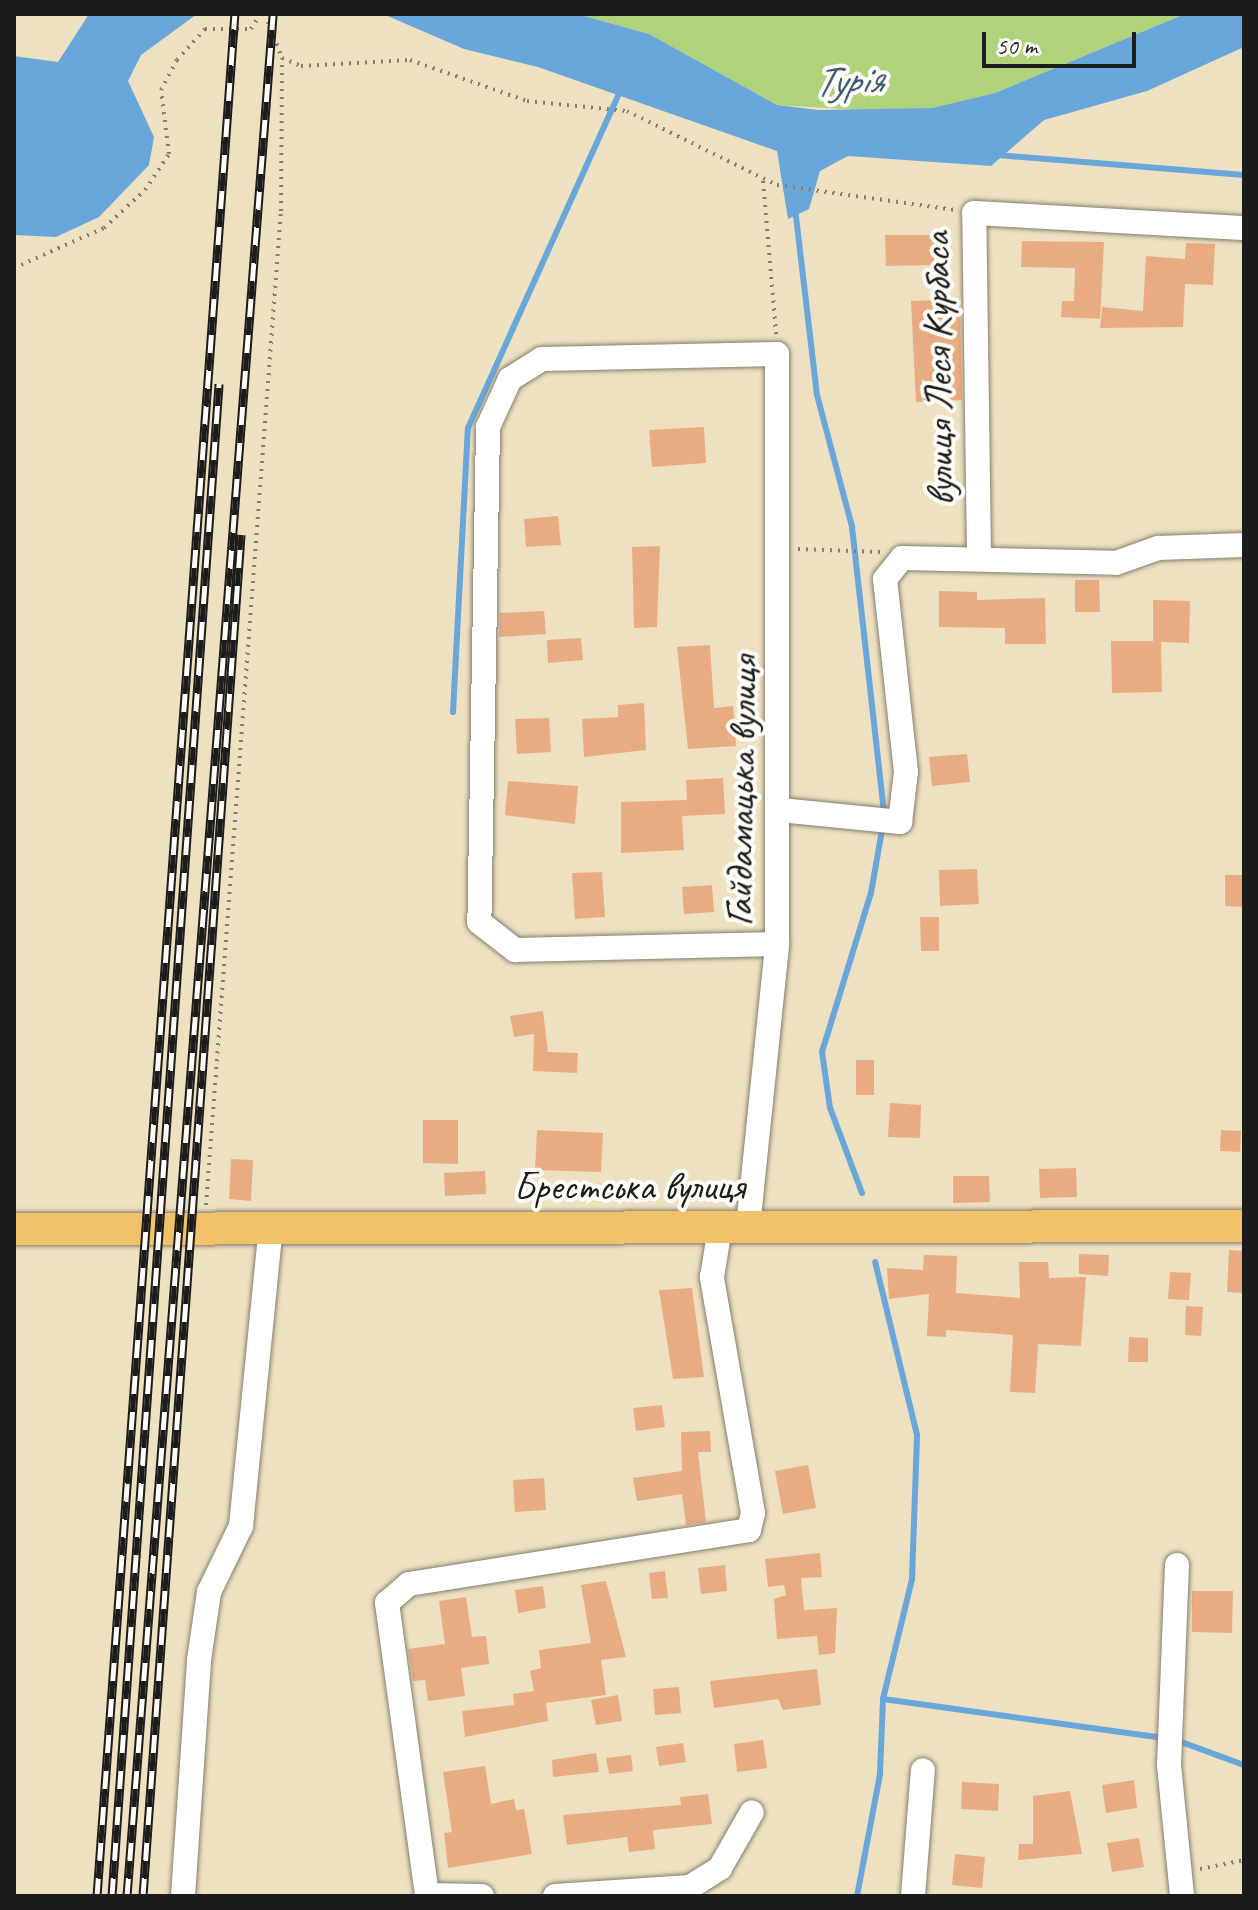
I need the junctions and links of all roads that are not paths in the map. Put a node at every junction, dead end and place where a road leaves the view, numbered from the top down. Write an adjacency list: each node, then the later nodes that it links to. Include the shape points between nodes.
1 (1244, 228): 3 (street, вулиця Леся Курбаса, via 974,213)
2 (1244, 545): 3 (street, via 1158,548 1116,563)
3 (979, 554): 4 (street, via 915,554 902,558 885,579 906,772 897,824)
4 (780, 810): 5 (street, Гайдамацька вулиця); 5 (street, Гайдамацька вулиця, via 777,354 542,359 510,379 488,427 479,922 515,950)
5 (777, 944): 8 (street, Гайдамацька вулиця)
6 (1244, 1226): 8 (main road, Брестська вулиця)
7 (271, 1228): 8 (main road, Брестська вулиця); 9 (main road, Брестська вулиця); 16 (street, via 241,1526 209,1592 199,1660)
8 (734, 1228): 14 (street, Гайдамацька вулиця, via 712,1277 753,1513 749,1530 409,1584 387,1603)
9 (14, 1229)
10 (1177, 1565): 13 (street, via 1170,1739)
11 (923, 1770): 19 (street)
12 (752, 1812): 15 (street, via 720,1868 690,1887)
13 (1181, 1888)
14 (427, 1895): 17 (street)
15 (642, 1895): 18 (street)
16 (183, 1896)
17 (482, 1896)
18 (555, 1896)
19 (913, 1896)

